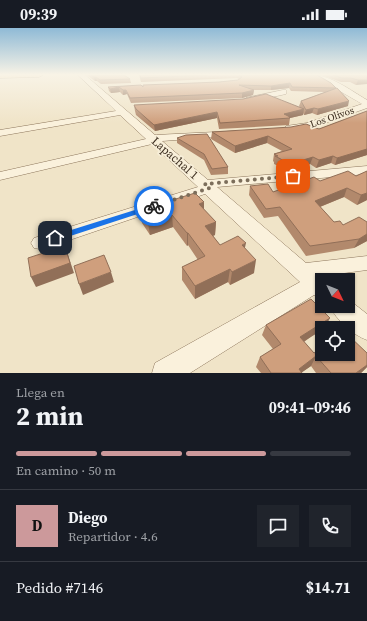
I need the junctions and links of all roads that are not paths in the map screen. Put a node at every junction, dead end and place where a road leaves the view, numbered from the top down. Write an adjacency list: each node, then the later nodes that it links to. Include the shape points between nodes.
1 (104, 91): 6 (street, Lapachal 1)
2 (346, 91): 5 (street)
3 (283, 92): 4 (street)
4 (242, 101)
5 (366, 103): 7 (street, Los Olivos, via 308,126)
6 (125, 109): 9 (street); 10 (street, Lapachal 1)
7 (281, 129)
8 (244, 132): 10 (street)
9 (0, 133)
10 (154, 139): 12 (street); 13 (street, Lapachal 1)
11 (367, 170): 13 (street)
12 (0, 176)
13 (207, 186): 14 (street); 16 (street, Lapachal 1)
14 (40, 243)
15 (367, 263): 16 (street)
16 (314, 281): 19 (street)
17 (349, 313): 18 (street)
18 (367, 329)
19 (164, 373)

